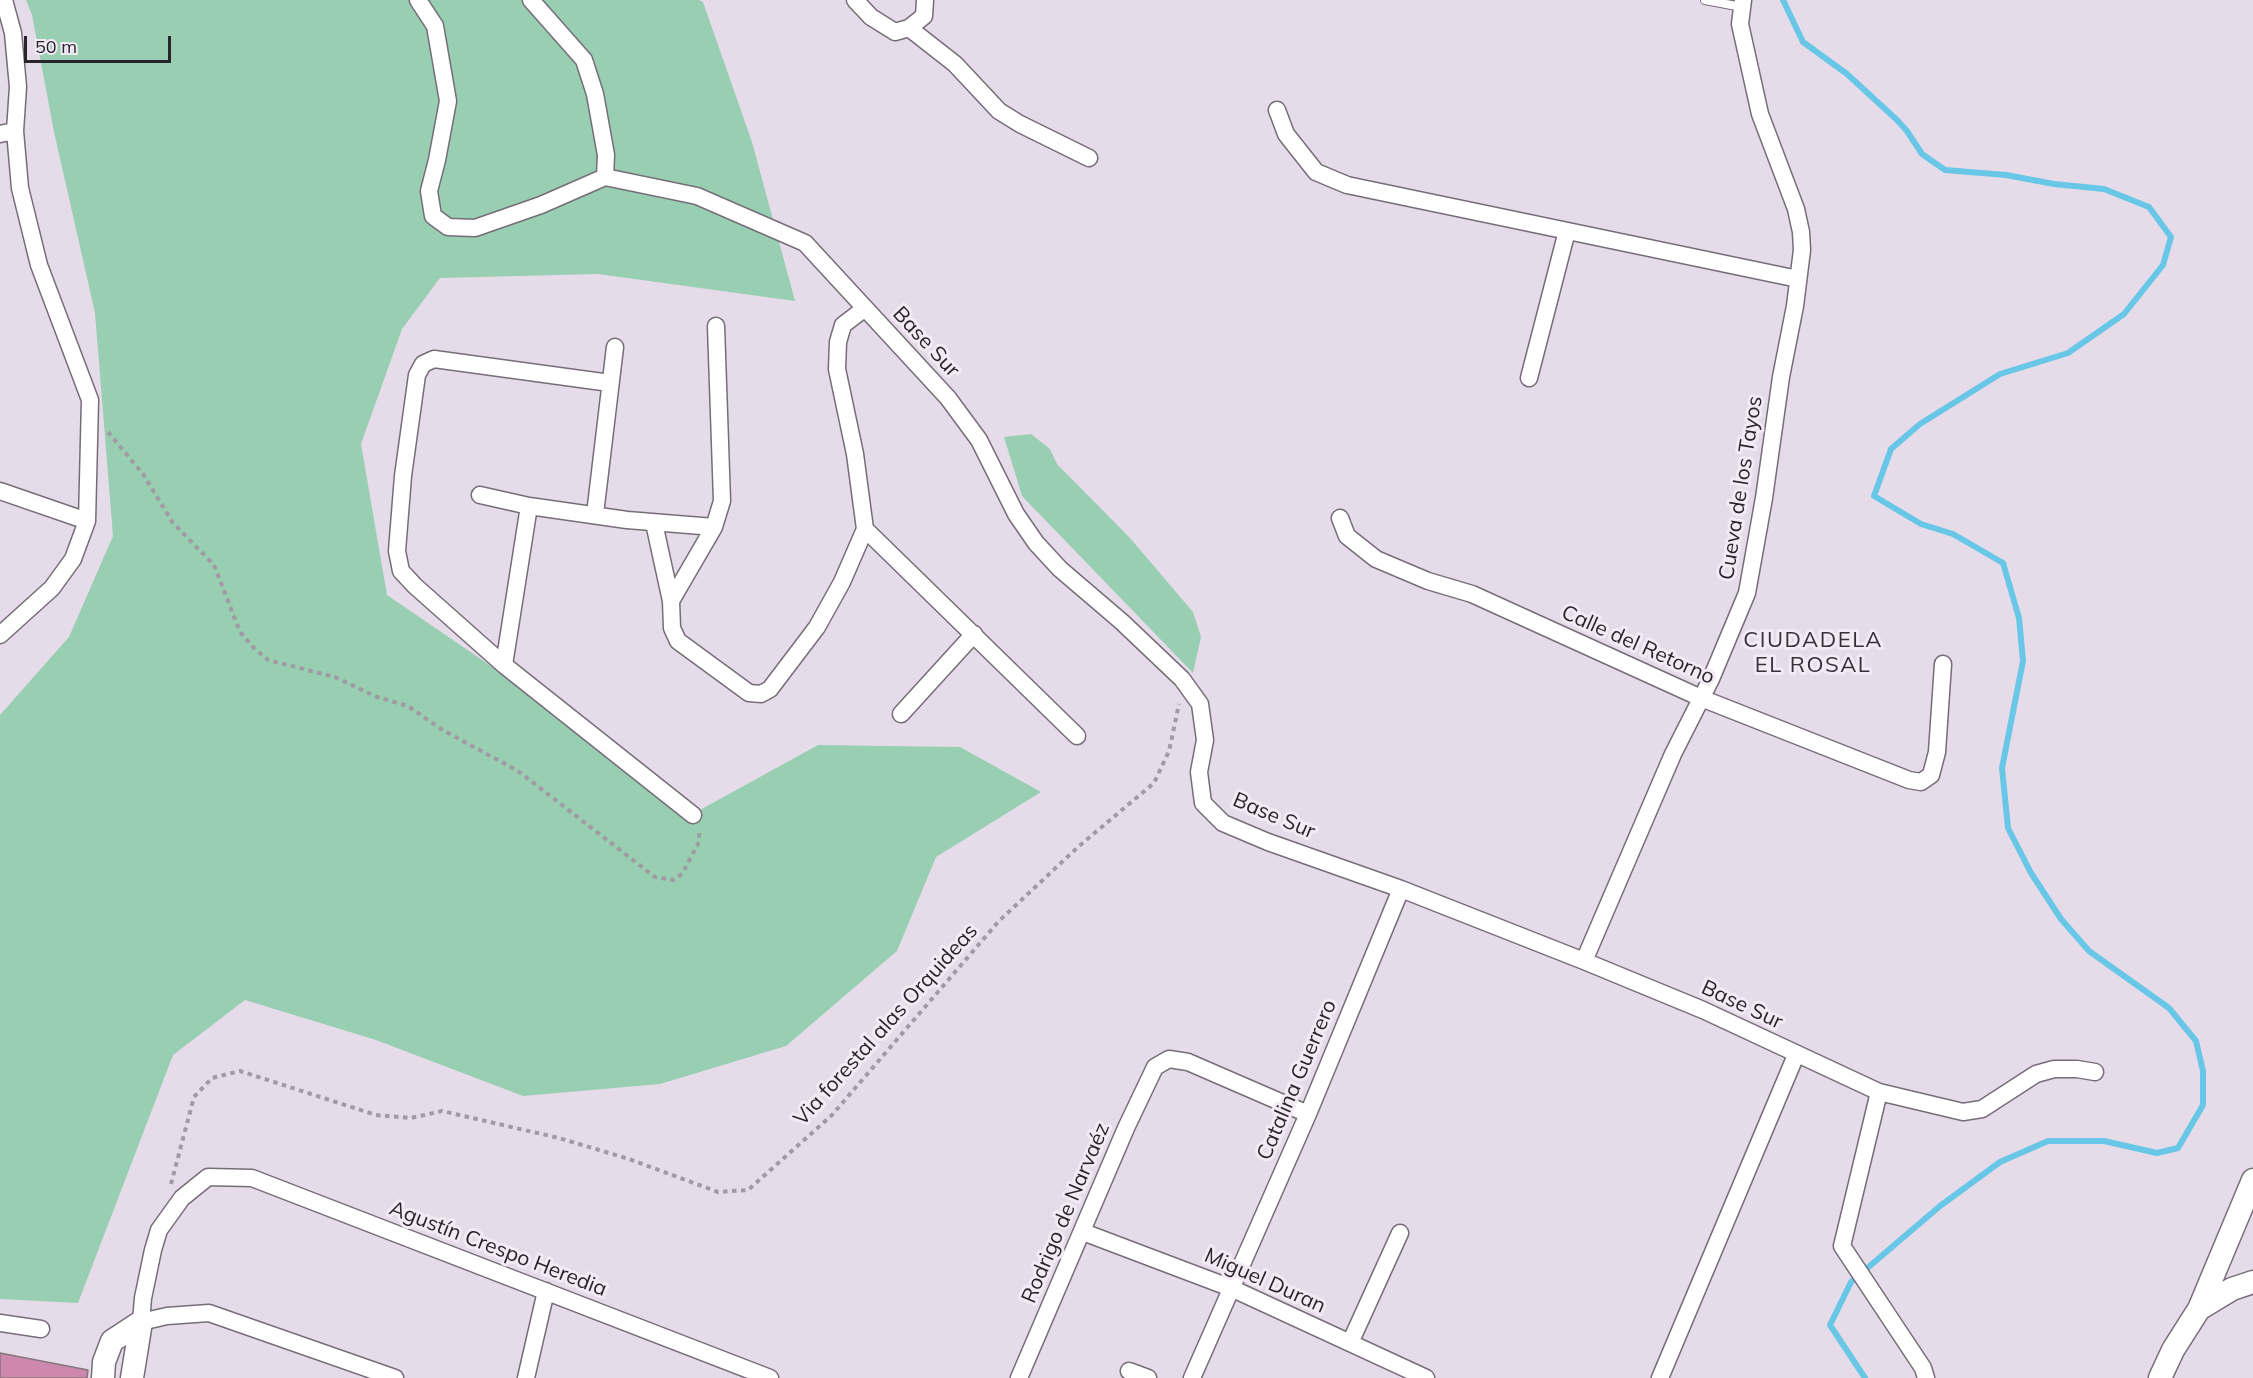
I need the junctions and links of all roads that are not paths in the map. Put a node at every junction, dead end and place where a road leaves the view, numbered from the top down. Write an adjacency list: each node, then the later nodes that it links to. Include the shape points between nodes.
1 (4, 0): 10 (street, via 14,33 17,76)
2 (418, 0): 12 (street, via 435,26 448,101 429,191 433,216 448,227 475,228 541,206)
3 (531, 0): 12 (street, via 584,60 595,94 606,155)
4 (855, 0): 8 (street, via 894,32)
5 (925, 0): 8 (street, via 924,16)
6 (1705, 0): 7 (lane)
7 (1742, 3): 14 (street, Cueva de los Tayos, via 1740,24 1760,114 1801,232)
8 (909, 28): 11 (street, via 955,64 999,111)
9 (1277, 110): 13 (street, via 1286,134 1316,172 1347,185)
10 (8, 133): 25 (street, via 39,265 90,400)
11 (1089, 158)
12 (605, 177): 15 (street, Base Sur, via 697,196 805,243)
13 (1568, 231): 14 (street); 18 (street)
14 (1798, 279): 34 (street, Cueva de los Tayos, via 1747,593)
15 (864, 309): 28 (street, via 843,325 837,369 855,454); 38 (street, Base Sur, via 948,398 979,440 1016,514 1036,543 1182,679 1200,704 1206,740 1199,772 1203,803 1223,823)
16 (716, 326): 27 (street, via 722,501)
17 (615, 347): 19 (street)
18 (1529, 378)
19 (610, 383): 23 (street); 33 (street, via 434,359 423,364 417,375 401,497 397,551 401,571)
20 (0, 491): 25 (street)
21 (480, 495): 22 (street)
22 (529, 506): 23 (street); 33 (street)
23 (595, 514): 26 (street)
24 (1340, 518): 34 (street, Calle del Retorno, via 1347,536 1376,559 1472,594)
25 (87, 521): 31 (street, via 73,559 52,588)
26 (654, 523): 27 (street); 29 (street)
27 (714, 527): 29 (street)
28 (865, 529): 29 (street, via 817,627 770,689 761,694 749,693 678,641 672,628); 30 (street)
29 (671, 600)
30 (974, 634): 35 (street); 36 (street)
31 (0, 635)
32 (1943, 664): 34 (street, Calle del Retorno, via 1937,752 1930,775 1921,782)
33 (504, 665): 37 (street)
34 (1701, 699): 39 (street, Cueva de los Tayos, via 1673,754)
35 (901, 714)
36 (1077, 736)
37 (693, 815)
38 (1401, 889): 39 (street, Base Sur); 43 (street, Catalina Guerrero)
39 (1584, 961): 40 (street, Base Sur, via 1703,1010)
40 (1796, 1055): 42 (street, Base Sur); 65 (street)
41 (2095, 1072): 42 (street, Base Sur, via 2054,1069 2036,1074 1982,1109 1963,1112)
42 (1879, 1092): 66 (street, via 1842,1246)
43 (1308, 1114): 45 (street, Rodrigo de Narvaéz, via 1188,1062 1169,1059 1155,1066); 48 (street, Catalina Guerrero)
44 (2253, 1180): 50 (street)
45 (1083, 1232): 48 (street, Miguel Duran); 61 (street, Rodrigo de Narvaéz)
46 (1400, 1233): 54 (street)
47 (2253, 1282): 50 (street, via 2232,1289)
48 (1231, 1288): 54 (street, Miguel Duran); 63 (street, Catalina Guerrero)
49 (546, 1291): 51 (street, Agustín Crespo Heredia, via 252,1178 208,1177 182,1198 159,1230); 59 (street); 60 (street, Agustín Crespo Heredia)
50 (2199, 1309): 67 (street)
51 (141, 1322): 56 (street, via 112,1341); 57 (street); 58 (street, via 209,1313)
52 (0, 1323): 53 (street)
53 (41, 1329)
54 (1350, 1343): 64 (street, Miguel Duran)
55 (1128, 1371): 62 (street)
56 (103, 1378)
57 (132, 1378)
58 (395, 1378)
59 (526, 1378)
60 (770, 1378)
61 (1019, 1378)
62 (1148, 1378)
63 (1192, 1378)
64 (1426, 1378)
65 (1660, 1378)
66 (1926, 1378)
67 (2160, 1378)

